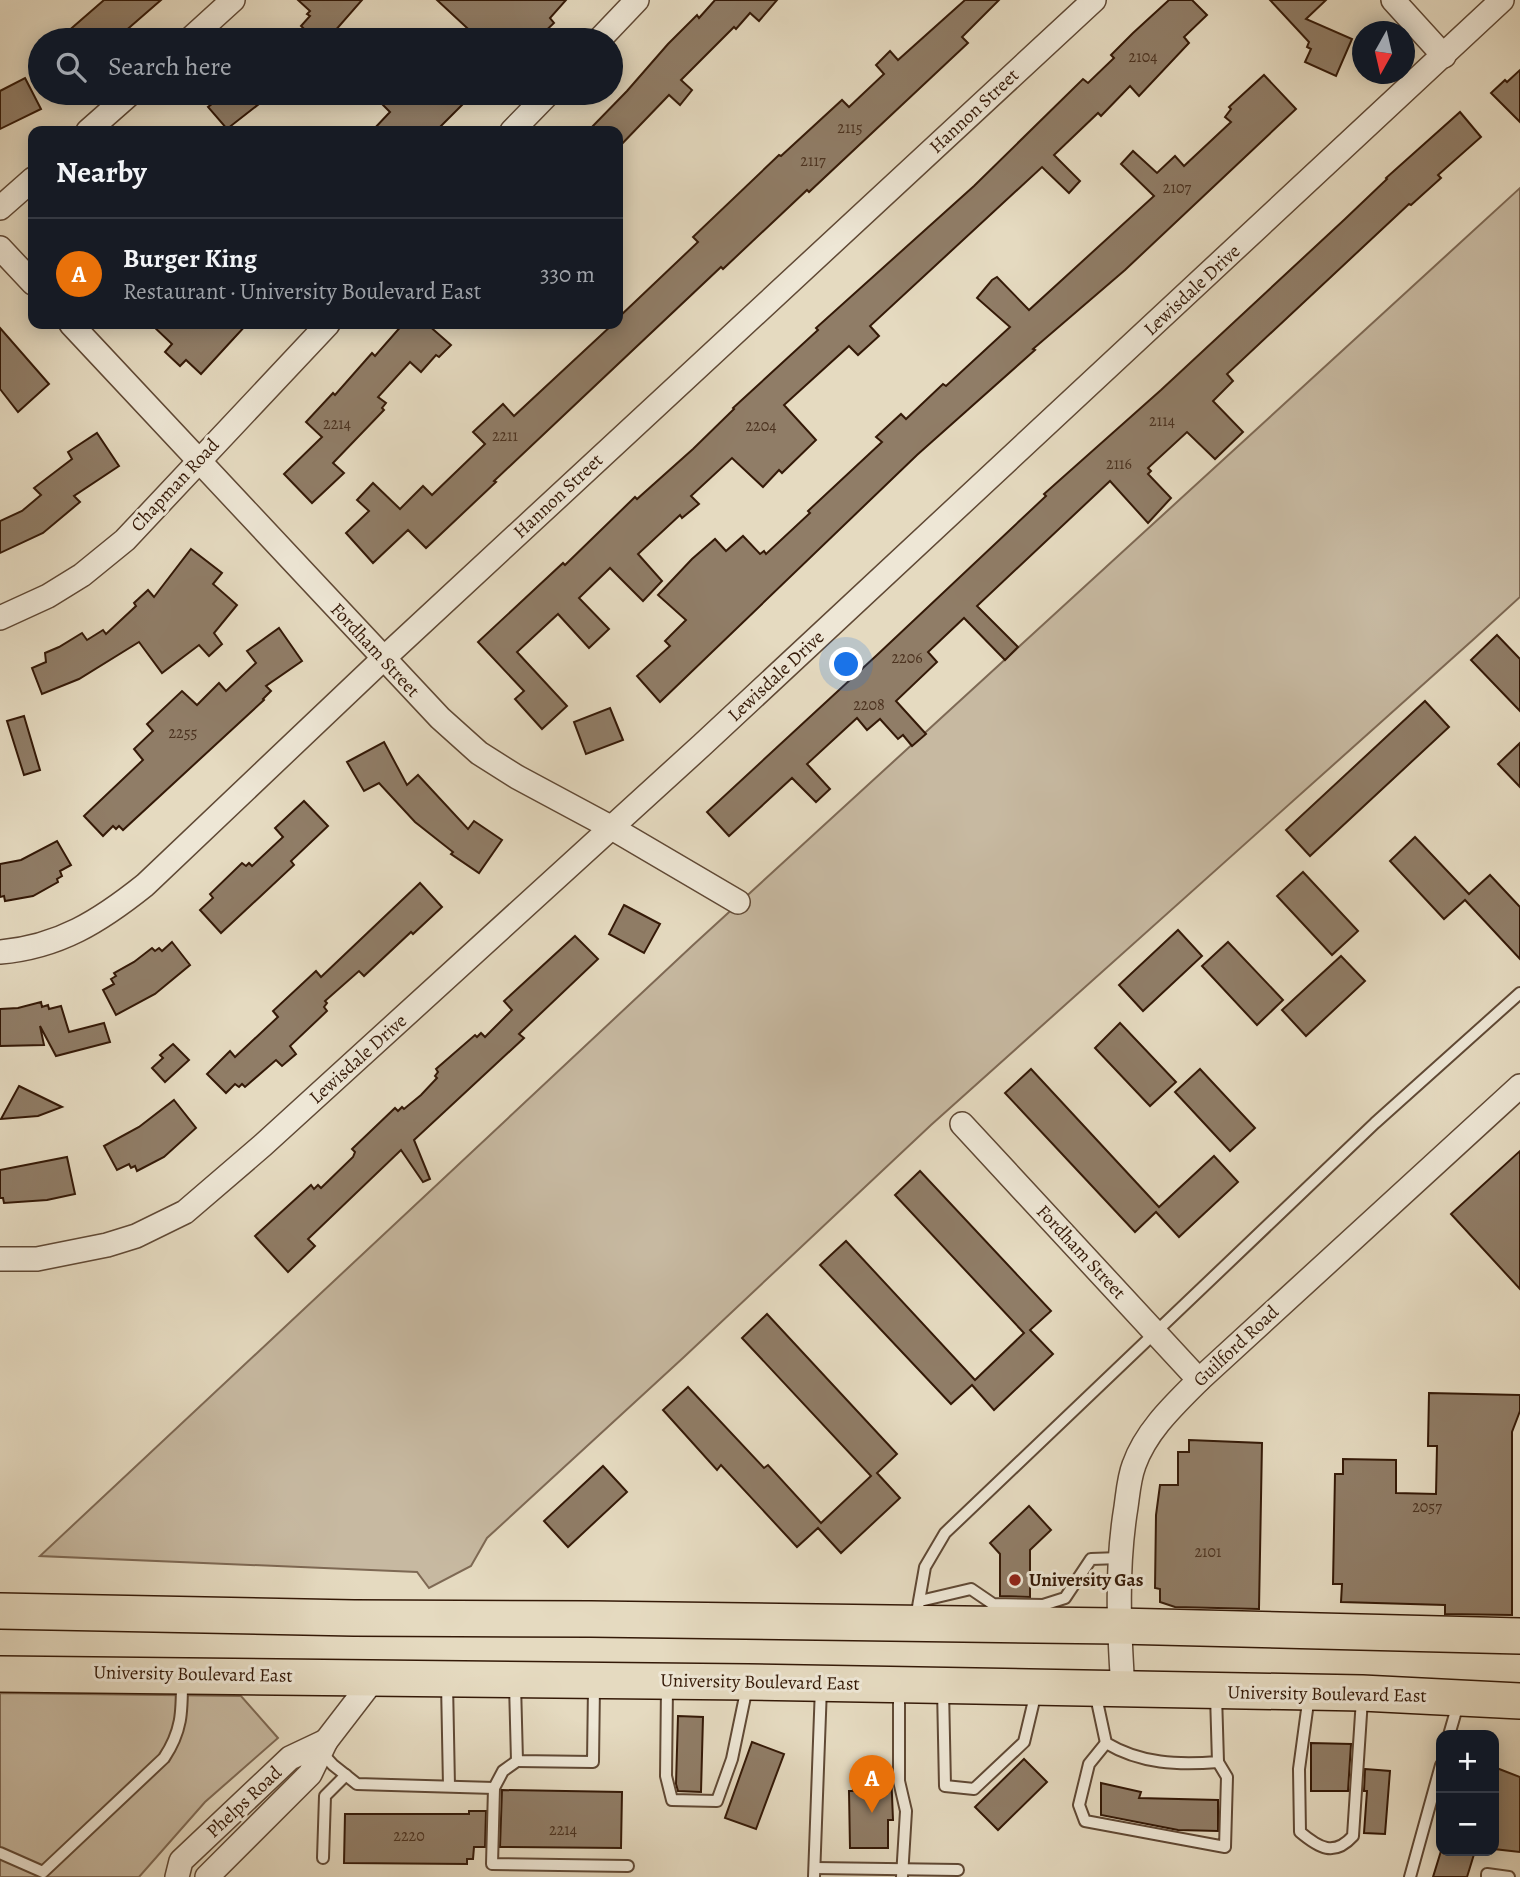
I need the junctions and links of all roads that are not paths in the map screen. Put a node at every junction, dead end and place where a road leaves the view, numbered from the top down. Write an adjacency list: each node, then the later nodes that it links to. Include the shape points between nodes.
1 (233, 0): 6 (street)
2 (637, 0): 7 (street)
3 (1094, 0): 21 (street, Hannon Street)
4 (1393, 0): 8 (street)
5 (1502, 0): 8 (street, Lewisdale Drive)
6 (202, 28)
7 (610, 28)
8 (1444, 56): 22 (street, Lewisdale Drive)
9 (117, 105): 11 (street)
10 (537, 105): 12 (street)
11 (94, 126)
12 (517, 126)
13 (28, 183): 14 (street)
14 (0, 208)
15 (0, 248): 16 (street)
16 (28, 278)
17 (76, 329): 19 (street, Fordham Street)
18 (323, 329): 19 (street, Chapman Road)
19 (198, 460): 20 (street, Chapman Road, via 104,558 48,596); 21 (street, Fordham Street)
20 (0, 618)
21 (383, 659): 22 (street, Fordham Street, via 479,753); 24 (street, Hannon Street, via 112,911 57,940)
22 (612, 828): 23 (street, Fordham Street); 28 (street, Lewisdale Drive, via 185,1212 107,1245 37,1259)
23 (738, 902)
24 (0, 952)
25 (1520, 993): 29 (lane)
26 (1520, 1086): 30 (street, Guilford Road)
27 (962, 1124): 29 (street, Fordham Street)
28 (0, 1259)
29 (1155, 1332): 30 (street, Fordham Street); 33 (lane, via 944,1533 925,1567)
30 (1199, 1380): 31 (street, Guilford Road, via 1167,1412 1134,1465)
31 (1120, 1558): 33 (lane, via 1090,1559 1065,1598 1043,1605 993,1604 971,1589); 34 (street, Guilford Road)
32 (0, 1611): 33 (main road, via 591,1619)
33 (917, 1612): 34 (main road)
34 (1118, 1626): 35 (main road); 48 (street, Guilford Road)
35 (1520, 1636)
36 (0, 1674): 37 (main road, University Boulevard East)
37 (182, 1674): 38 (main road, University Boulevard East); 63 (lane, via 181,1718 164,1758 43,1872)
38 (376, 1676): 39 (main road, University Boulevard East); 56 (street, Phelps Road)
39 (447, 1677): 40 (main road, University Boulevard East); 61 (lane)
40 (515, 1678): 41 (main road, University Boulevard East); 57 (lane)
41 (594, 1679): 42 (main road, University Boulevard East); 57 (lane, via 593,1762)
42 (667, 1681): 43 (main road, University Boulevard East); 43 (lane, via 666,1776 672,1800 717,1801 732,1759)
43 (748, 1682): 44 (main road, University Boulevard East)
44 (821, 1683): 45 (main road, University Boulevard East); 67 (lane)
45 (900, 1685): 46 (main road, University Boulevard East); 68 (lane, via 899,1781 906,1811)
46 (943, 1686): 47 (main road, University Boulevard East); 47 (lane, via 945,1786 974,1789 1024,1742)
47 (1037, 1689): 48 (main road, University Boulevard East)
48 (1108, 1690): 49 (main road, University Boulevard East); 55 (lane)
49 (1216, 1692): 50 (main road, University Boulevard East); 58 (lane)
50 (1309, 1693): 51 (main road, University Boulevard East); 51 (lane, via 1299,1769 1300,1832 1314,1844 1330,1849 1343,1846 1353,1836)
51 (1362, 1693): 52 (main road, University Boulevard East)
52 (1460, 1698): 53 (main road, University Boulevard East); 54 (lane)
53 (1520, 1702)
54 (1450, 1730)
55 (1106, 1743): 58 (lane, via 1143,1760 1185,1765); 58 (lane, via 1089,1764 1079,1805 1085,1821 1225,1847 1227,1777)
56 (323, 1746): 59 (lane); 69 (street, Phelps Road, via 290,1758 181,1861); 70 (street, Phelps Road, via 310,1774)
57 (517, 1761): 62 (lane, via 503,1771)
58 (1218, 1762)
59 (346, 1775): 61 (lane, via 357,1784); 64 (lane, via 325,1796)
60 (1436, 1783): 71 (lane)
61 (449, 1786): 62 (lane)
62 (494, 1788): 65 (lane, via 492,1864)
63 (0, 1853)
64 (323, 1858)
65 (628, 1866)
66 (958, 1870): 68 (lane)
67 (814, 1872): 68 (lane)
68 (902, 1873)
69 (177, 1877)
70 (207, 1877)
71 (1410, 1877)
72 (1486, 1877): 73 (lane)
73 (1509, 1877)

